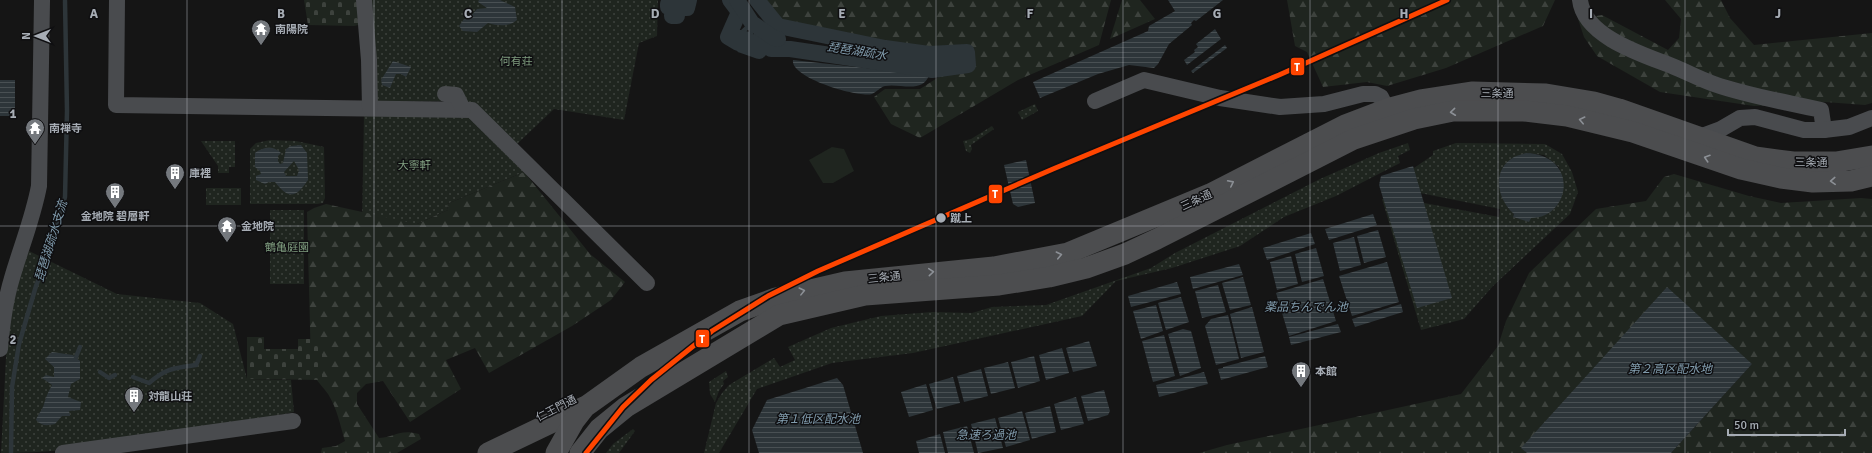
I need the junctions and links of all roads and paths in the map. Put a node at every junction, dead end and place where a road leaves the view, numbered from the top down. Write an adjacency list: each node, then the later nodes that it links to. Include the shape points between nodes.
1 (117, 0): 7 (street, via 116,105)
2 (364, 0): 7 (street)
3 (1580, 0): 11 (street, via 1581,7 1592,22 1613,42 1715,84 1821,110)
4 (42, 1): 18 (street, via 39,186 34,212 11,279)
5 (445, 94): 8 (street, via 456,95)
6 (1095, 101): 9 (street, via 1144,80 1220,98 1280,107 1324,104 1363,94 1375,94 1381,97)
7 (370, 108): 8 (street)
8 (463, 109): 16 (street, via 472,110)
9 (1387, 109): 12 (main road, 三条通, via 1421,100 1473,92 1546,94 1594,102); 19 (main road, 三条通, one-way to 9, via 740,311 776,298 845,282 994,267 1068,253 1210,194 1331,132)
10 (1872, 118): 11 (street, via 1849,127)
11 (1824, 130): 12 (street, via 1804,130 1755,117 1740,118)
12 (1697, 138): 13 (street); 14 (main road, 三条通, via 1755,157 1793,162 1836,162)
13 (1672, 147): 15 (main road, 三条通, one-way to 13, via 1813,182 1781,178); 17 (main road, 三条通, one-way to 17, via 1633,132 1567,116 1524,112 1453,112 1414,119 1354,140 1157,239 1086,268 999,285 865,295)
14 (1872, 156)
15 (1872, 176)
16 (647, 283)
17 (779, 315): 20 (main road, via 741,326 649,379); 26 (main road, 三条通, via 626,407 599,429)
18 (0, 348)
19 (641, 367): 20 (main road, 三条通); 24 (main road, 仁王門通, via 570,400)
20 (585, 407): 22 (main road); 25 (main road, 三条通)
21 (293, 421): 23 (street)
22 (498, 452)
23 (63, 453)
24 (473, 453)
25 (556, 453)
26 (580, 453)

